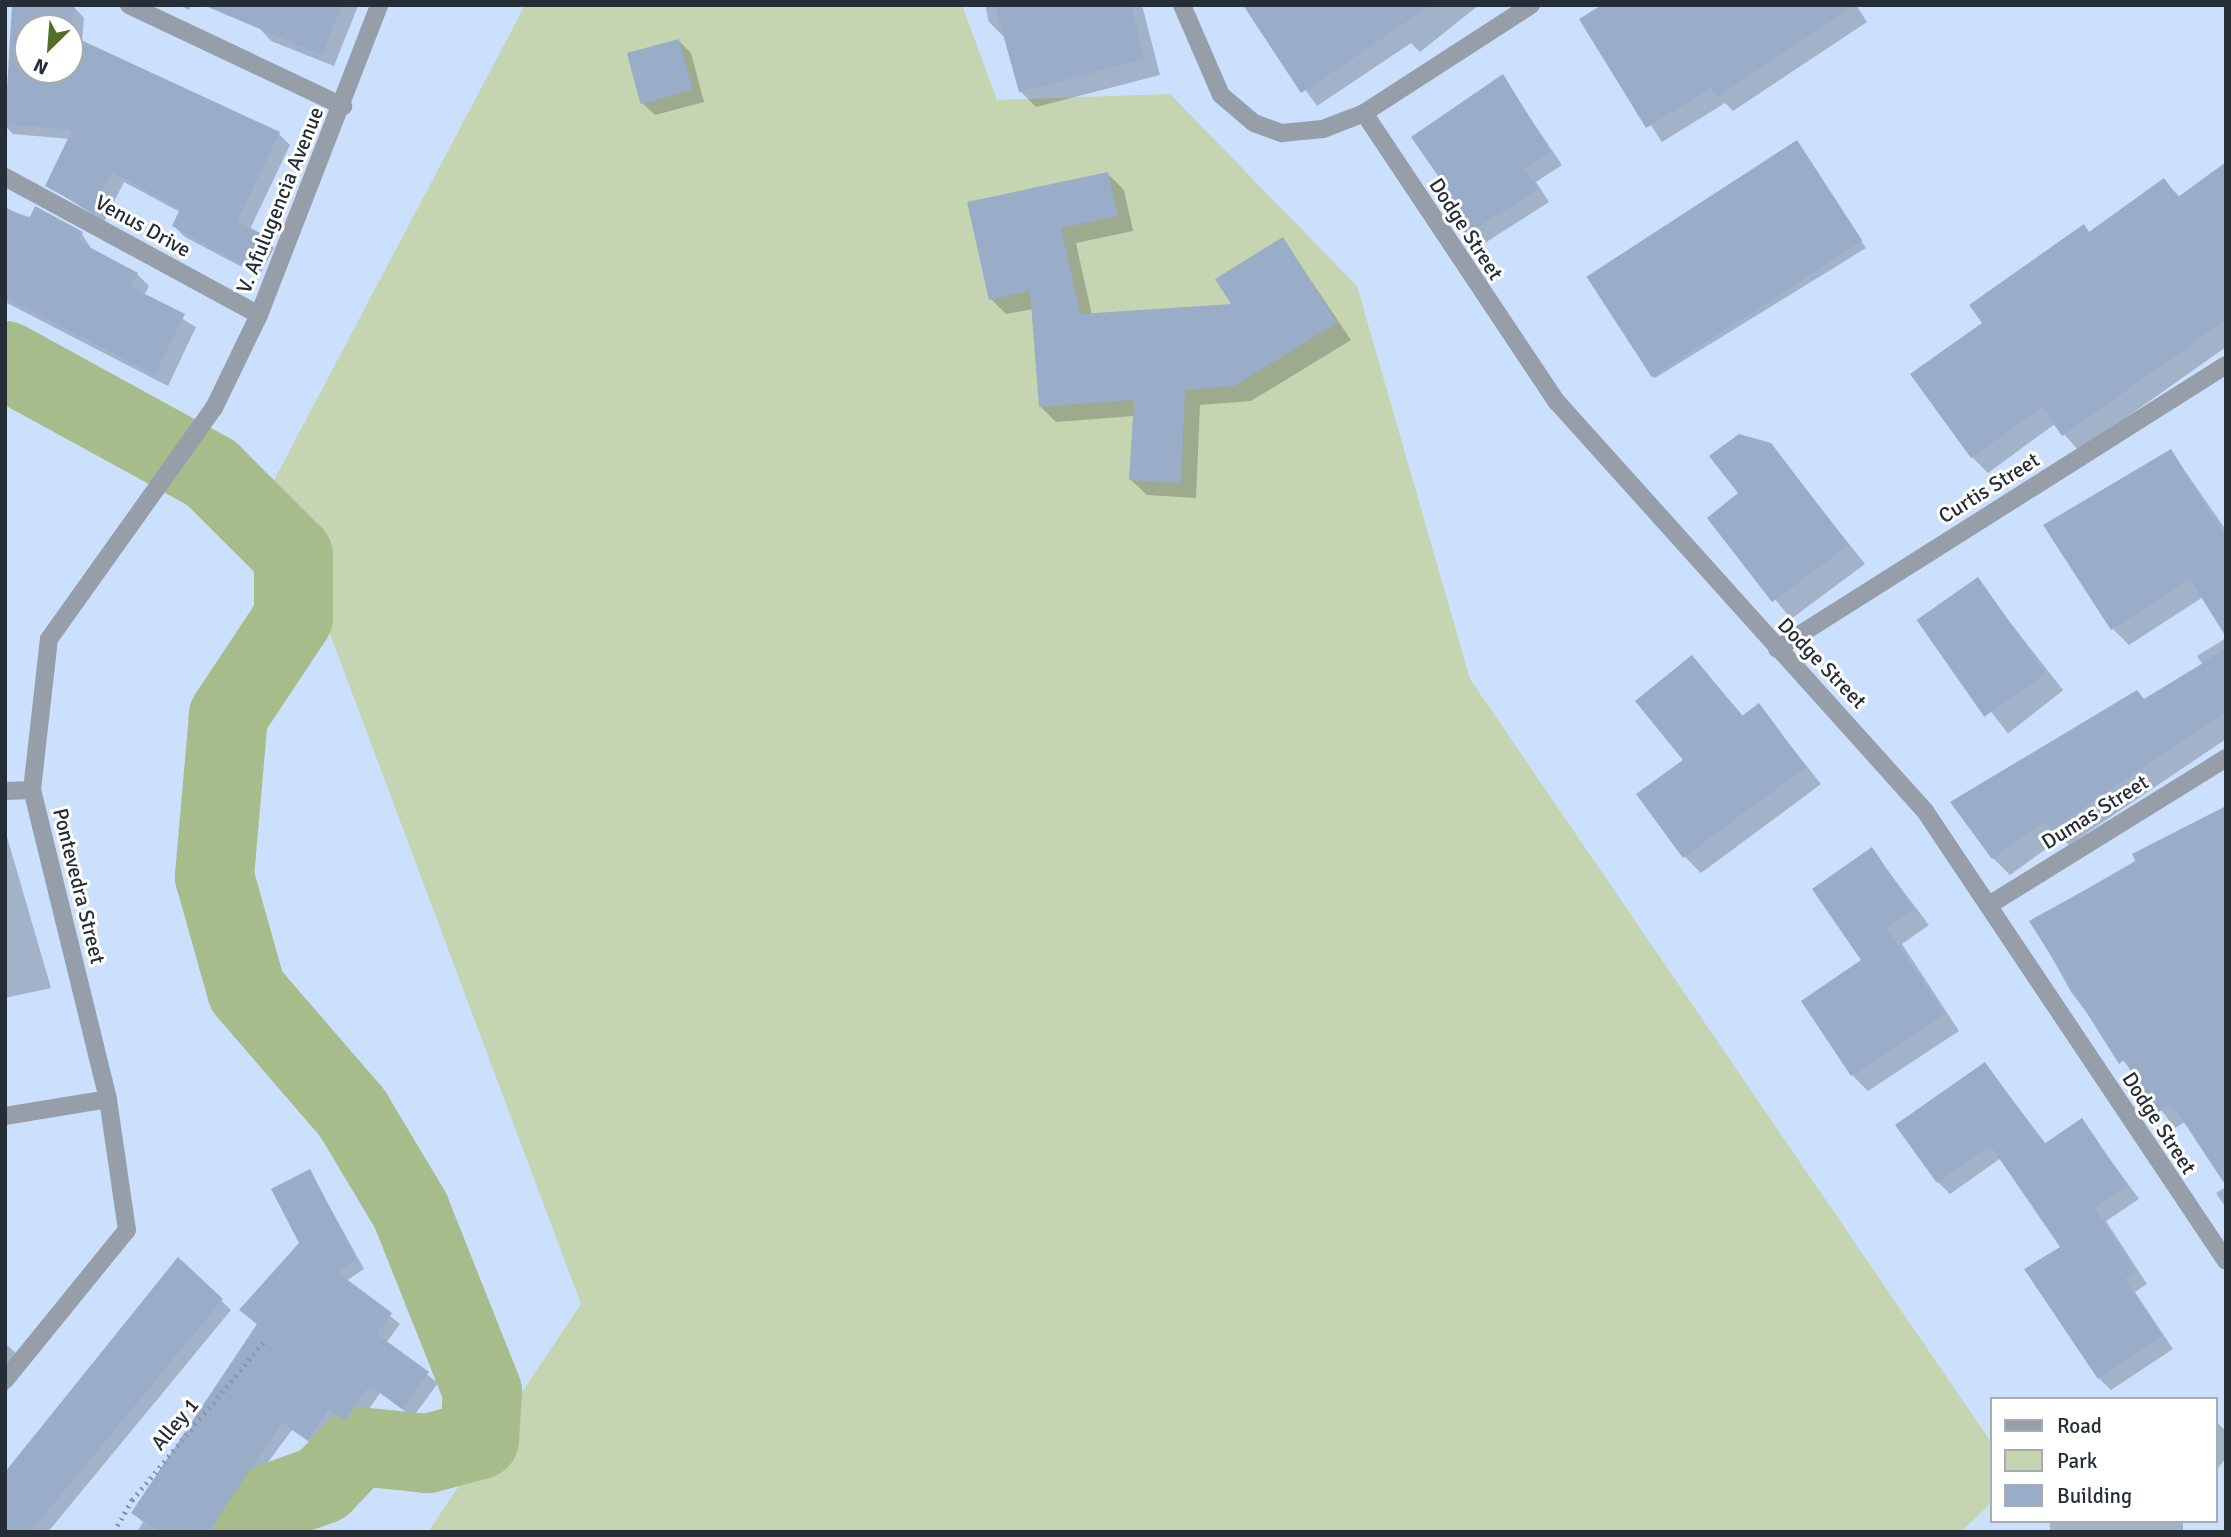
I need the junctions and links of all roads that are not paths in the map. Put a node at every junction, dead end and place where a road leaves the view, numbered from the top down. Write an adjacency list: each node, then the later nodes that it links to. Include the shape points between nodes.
1 (129, 5): 5 (street)
2 (379, 5): 5 (street, V. Afulugencia Avenue)
3 (1182, 5): 6 (street, via 1221,95 1254,123 1282,133 1323,129)
4 (1531, 5): 6 (street)
5 (343, 106): 8 (street, V. Afulugencia Avenue)
6 (1364, 113): 11 (street, Dodge Street, via 1557,402)
7 (5, 177): 8 (street, Venus Drive)
8 (258, 315): 10 (street, V. Afulugencia Avenue)
9 (2226, 365): 11 (street, Curtis Street)
10 (214, 408): 13 (street, Pontevedra Street, via 49,639)
11 (1777, 649): 15 (street, Dodge Street, via 1925,811)
12 (2226, 758): 15 (street, Dumas Street)
13 (32, 790): 14 (street); 16 (street, Pontevedra Street)
14 (5, 791)
15 (1989, 905): 18 (street, Dodge Street)
16 (108, 1099): 17 (street); 19 (street, Pontevedra Street, via 127,1230)
17 (5, 1116)
18 (2226, 1261)
19 (5, 1380)

